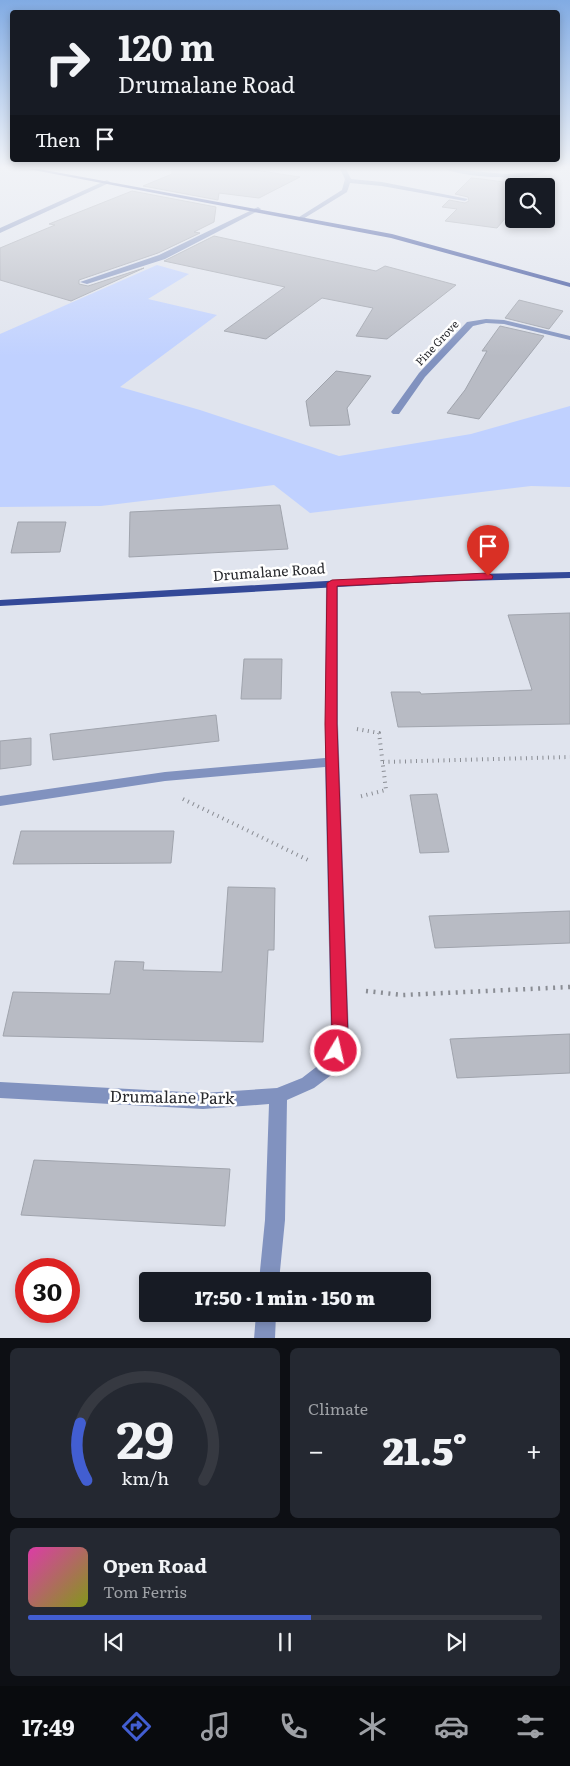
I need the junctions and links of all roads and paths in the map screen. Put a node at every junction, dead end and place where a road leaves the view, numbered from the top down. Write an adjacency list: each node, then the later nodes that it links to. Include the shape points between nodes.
1 (213, 231): 3 (street, via 162,257)
2 (369, 231): 4 (main road)
3 (84, 282)
4 (570, 285)
5 (570, 338): 6 (street, Pine Grove, via 504,322 470,324 422,375)
6 (396, 412)
7 (570, 575): 8 (main road, Drumalane Road)
8 (332, 583): 9 (main road, Drumalane Road); 10 (street, Drumalane Park)
9 (0, 603)
10 (331, 724): 12 (street, Drumalane Park); 13 (path, via 380,733)
11 (570, 756): 13 (path)
12 (332, 762): 14 (street); 16 (street, Drumalane Park)
13 (382, 762): 16 (path, via 386,790)
14 (162, 777): 15 (street); 17 (path, via 180,798)
15 (0, 801)
16 (333, 804): 17 (street, Drumalane Park)
17 (335, 873): 18 (street, Drumalane Park)
18 (339, 988): 19 (path, via 403,995); 21 (street, Drumalane Park, via 340,1037 332,1065 308,1084)
19 (570, 988)
20 (0, 1090): 21 (street, Drumalane Park, via 203,1101)
21 (278, 1096): 22 (street, via 275,1220)
22 (270, 1272)
23 (265, 1322): 24 (street)
24 (264, 1338)

